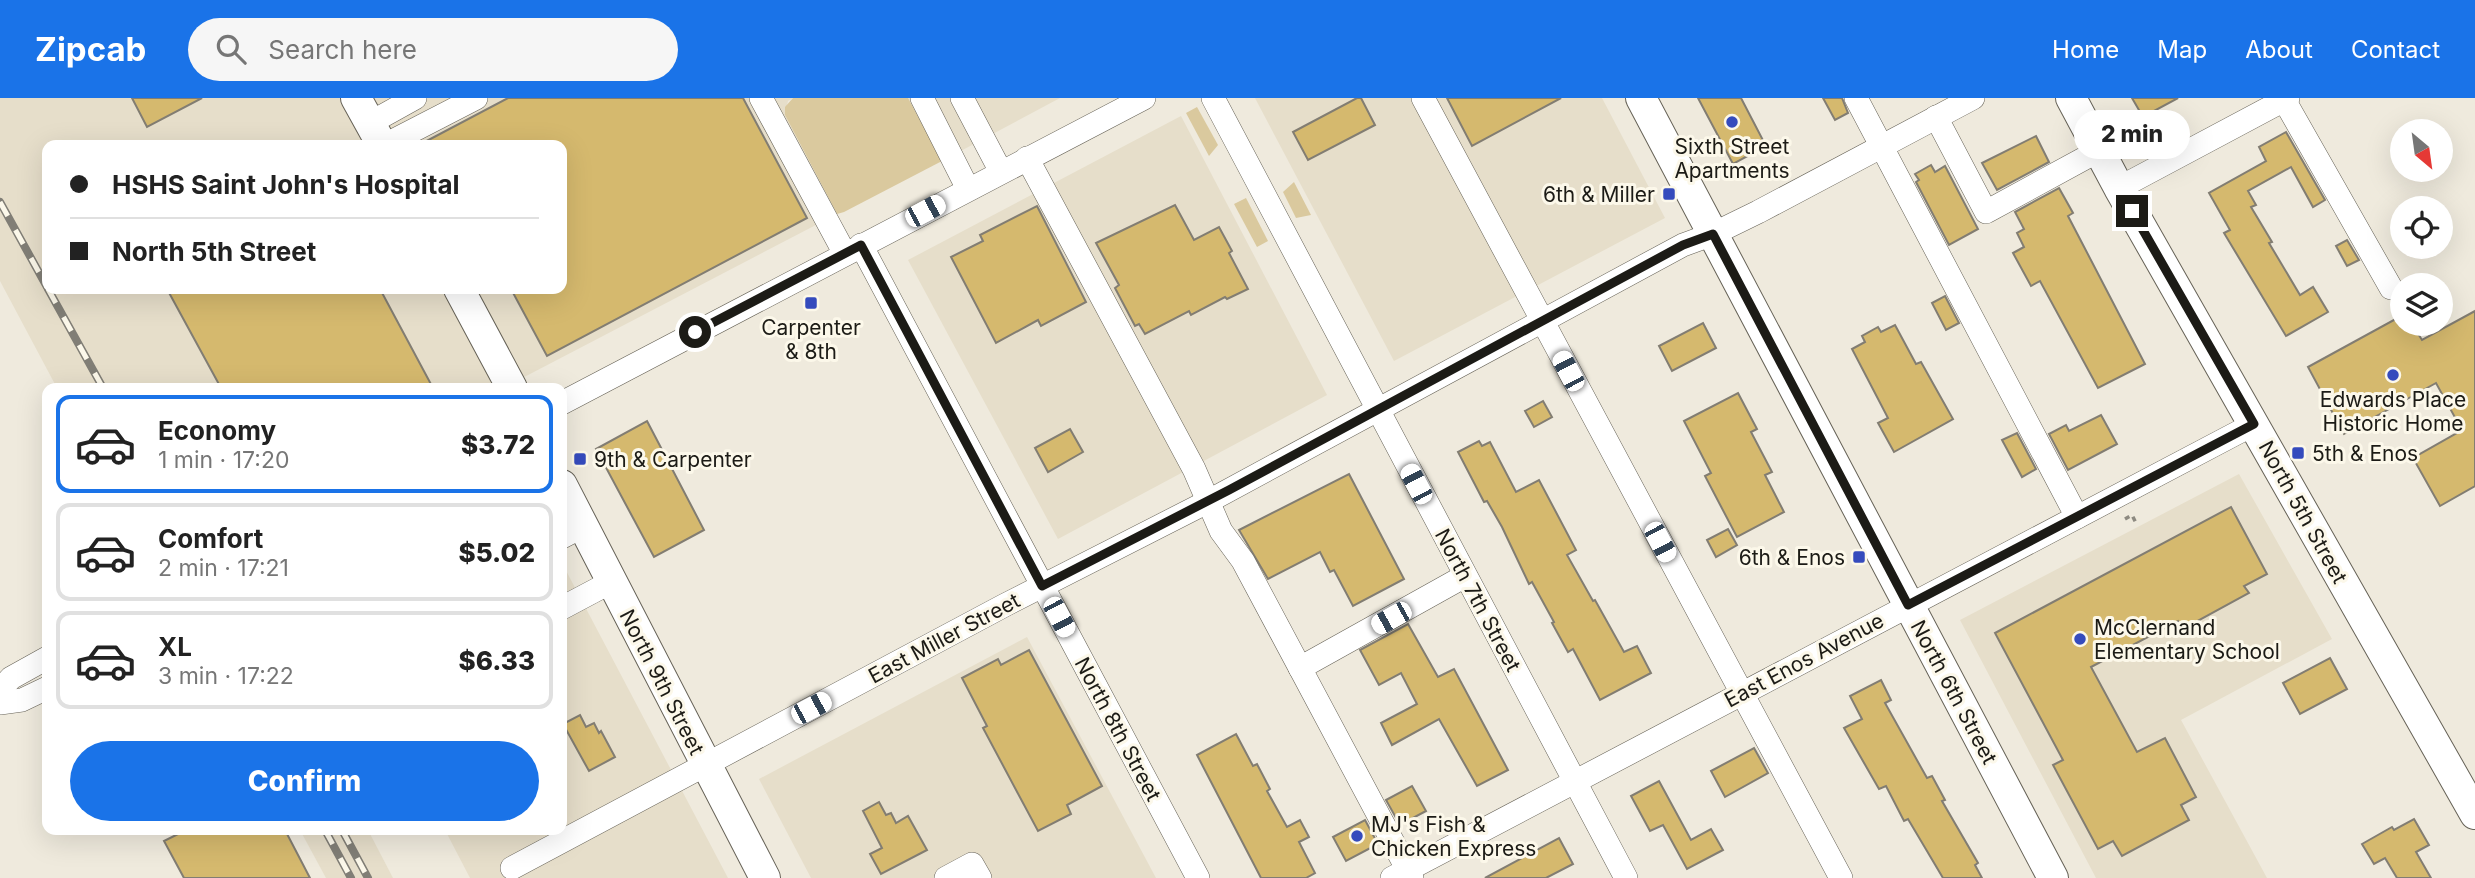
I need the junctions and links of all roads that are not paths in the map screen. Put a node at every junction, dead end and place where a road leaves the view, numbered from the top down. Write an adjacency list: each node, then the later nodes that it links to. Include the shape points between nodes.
1 (415, 98): 15 (street)
2 (477, 98): 15 (street)
3 (922, 98): 20 (street)
4 (962, 98): 19 (street)
5 (1144, 98): 18 (street)
6 (1213, 98): 29 (street, North 7th Street)
7 (1423, 98): 26 (street)
8 (1641, 98): 22 (main road, North 6th Street)
9 (1856, 98): 16 (street)
10 (1973, 98): 14 (street, East Miller Street)
11 (2071, 98): 17 (main road, North 5th Street)
12 (2285, 99): 21 (street); 24 (street)
13 (767, 100): 23 (street, North 8th Street)
14 (1936, 117): 16 (street, East Miller Street); 17 (street, via 1986,212)
15 (373, 128)
16 (1882, 146): 22 (street, East Miller Street); 33 (street)
17 (2098, 151): 21 (main road, North 5th Street)
18 (1027, 158): 19 (street); 31 (street, via 1194,469)
19 (1001, 172): 20 (street)
20 (968, 188): 23 (street)
21 (2119, 188): 30 (main road, North 5th Street)
22 (1713, 234): 26 (street, East Miller Street, via 1683,245); 39 (main road, North 6th Street)
23 (853, 250): 28 (street); 37 (street, North 8th Street)
24 (2390, 286)
25 (462, 294): 27 (main road)
26 (1541, 320): 29 (street, East Miller Street); 44 (street)
27 (509, 383)
28 (567, 400)
29 (1377, 410): 31 (street, East Miller Street); 35 (street, North 7th Street)
30 (2254, 424): 33 (street, East Enos Avenue); 48 (main road, North 5th Street)
31 (1207, 502): 37 (street, East Miller Street); 41 (street)
32 (567, 508): 34 (main road, North 9th Street)
33 (2077, 517): 39 (street, East Enos Avenue)
34 (572, 532): 36 (main road, North 9th Street)
35 (1465, 576): 41 (street); 47 (street, North 7th Street)
36 (611, 582): 38 (street); 46 (main road, North 9th Street)
37 (1042, 586): 46 (street, East Miller Street); 55 (street, North 8th Street)
38 (567, 600)
39 (1908, 605): 44 (street, East Enos Avenue); 58 (main road, North 6th Street)
40 (42, 661): 42 (street, via 11,678)
41 (1300, 668): 51 (street)
42 (0, 690)
43 (42, 690): 45 (street)
44 (1741, 694): 47 (street, East Enos Avenue); 57 (street)
45 (0, 703)
46 (705, 764): 50 (street, East Miller Street); 52 (main road, North 9th Street)
47 (1574, 781): 51 (street, East Enos Avenue); 56 (street, North 7th Street)
48 (2468, 784): 49 (main road, North 5th Street)
49 (2475, 814)
50 (512, 868)
51 (1404, 875)
52 (765, 878)
53 (946, 878): 54 (street, via 972,864)
54 (980, 878)
55 (1198, 878)
56 (1626, 878)
57 (1841, 878)
58 (2053, 878)

